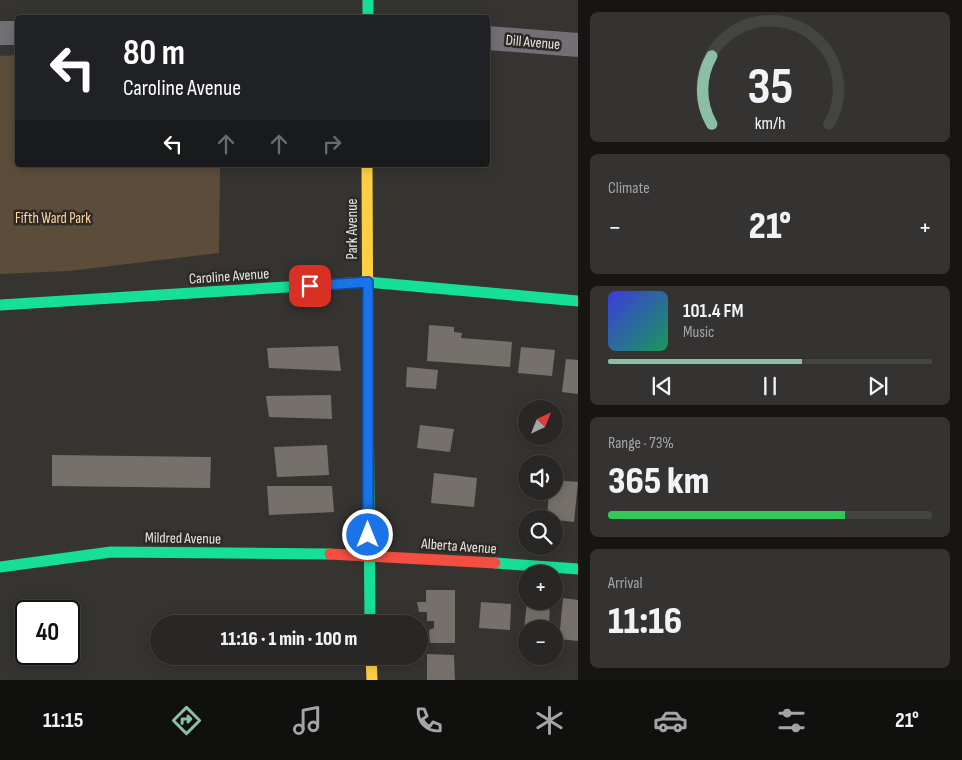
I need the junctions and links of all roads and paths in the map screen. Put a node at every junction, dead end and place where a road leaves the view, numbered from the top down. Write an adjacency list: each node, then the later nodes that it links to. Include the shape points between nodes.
1 (368, 0): 2 (street)
2 (368, 15)
3 (15, 32): 4 (street)
4 (0, 33)
5 (490, 38): 6 (street, Dill Avenue)
6 (578, 45)
7 (367, 167): 8 (street, Park Avenue)
8 (368, 282): 9 (street, Caroline Avenue); 10 (street, Caroline Avenue); 11 (street, Park Avenue)
9 (578, 301)
10 (0, 305)
11 (368, 555): 12 (street, Mildred Avenue, via 111,552); 13 (street, Alberta Avenue); 14 (street, Park Avenue)
12 (0, 567)
13 (578, 569)
14 (370, 615)
15 (371, 665): 16 (street)
16 (372, 680)

